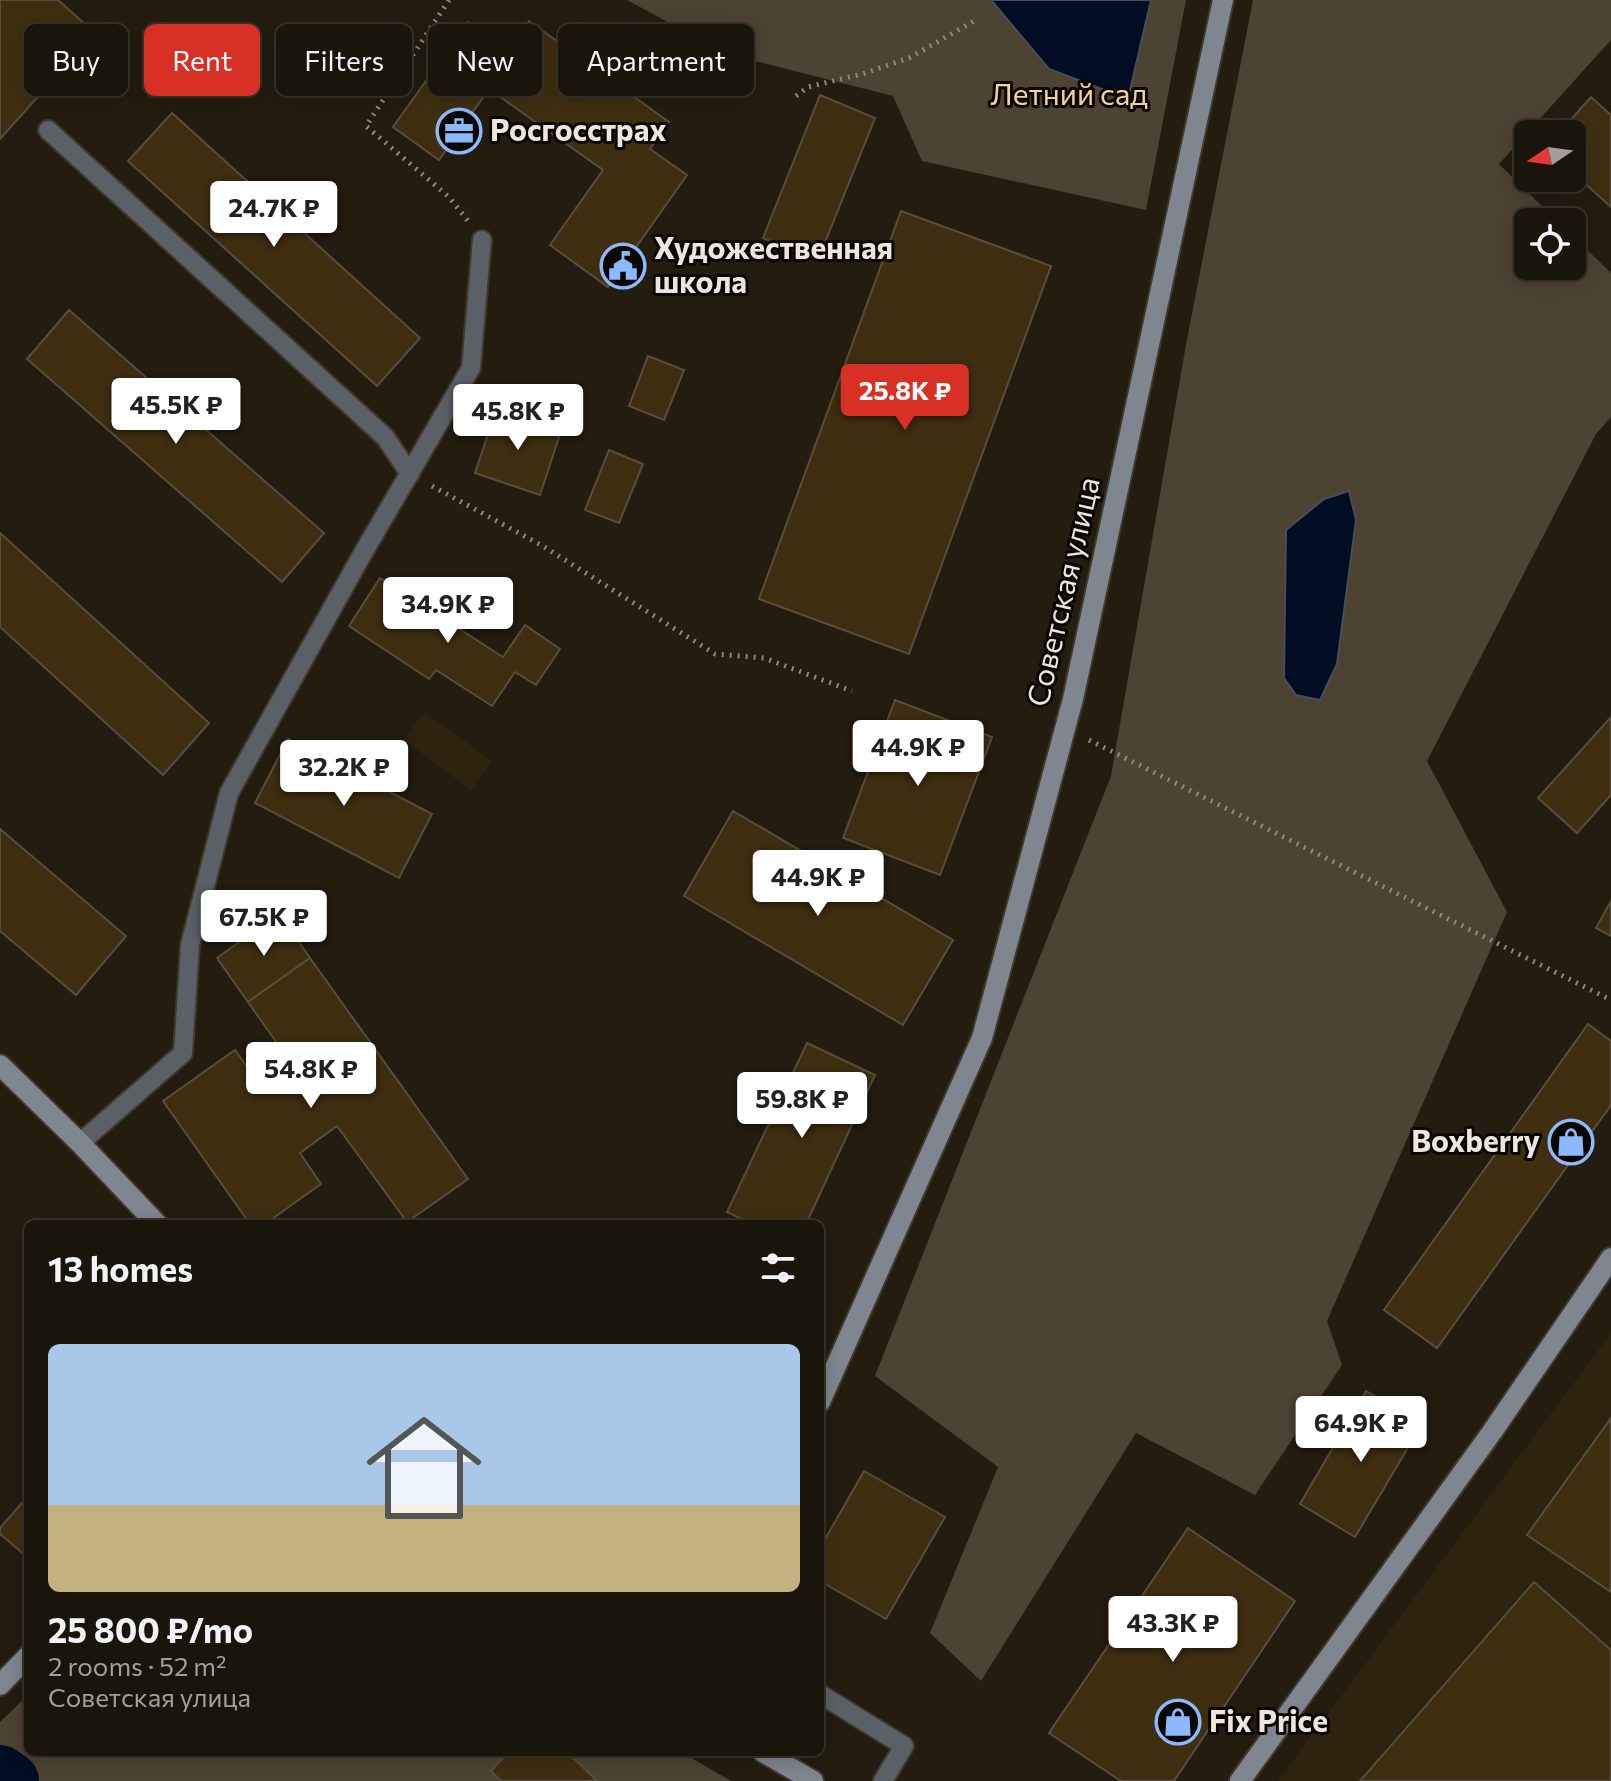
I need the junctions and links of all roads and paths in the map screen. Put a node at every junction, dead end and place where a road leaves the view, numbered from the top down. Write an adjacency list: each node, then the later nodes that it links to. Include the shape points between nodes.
1 (449, 0): 6 (path, via 366,126 449,197)
2 (1223, 0): 9 (main road, Советская улица)
3 (976, 20): 4 (path, via 909,58 808,87)
4 (796, 96)
5 (48, 130): 7 (lane, via 385,437)
6 (482, 240): 7 (lane, via 471,368)
7 (410, 474): 8 (path, via 541,545 715,654 764,658); 12 (lane, via 229,793 190,945 183,1053)
8 (852, 691)
9 (1065, 727): 10 (path); 15 (main road, Советская улица, via 982,1038)
10 (1611, 1000)
11 (0, 1065): 12 (main road)
12 (80, 1143): 13 (main road)
13 (153, 1220)
14 (1611, 1258): 22 (main road)
15 (824, 1393)
16 (24, 1660): 17 (main road)
17 (0, 1685)
18 (824, 1696): 21 (lane, via 904,1746)
19 (770, 1756): 20 (main road)
20 (813, 1781)
21 (883, 1781)
22 (1240, 1781)

